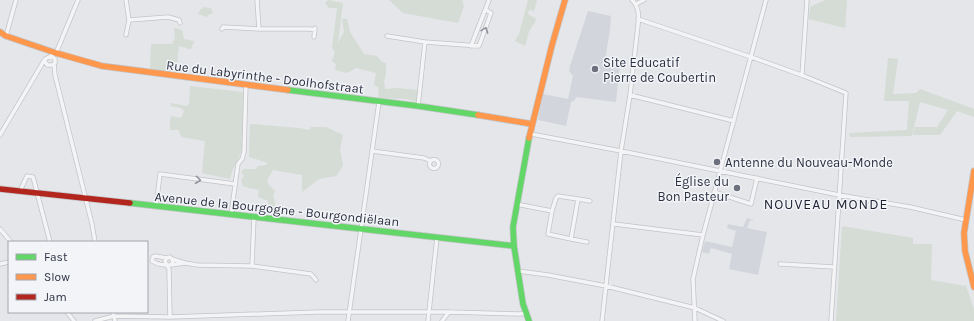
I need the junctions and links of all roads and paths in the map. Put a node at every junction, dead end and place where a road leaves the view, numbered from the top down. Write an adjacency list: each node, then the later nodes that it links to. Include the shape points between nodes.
1 (16, 0): 20 (street)
2 (78, 0): 25 (street)
3 (126, 0): 13 (street)
4 (257, 0): 17 (street)
5 (489, 0): 12 (street)
6 (566, 0): 35 (street)
7 (632, 0): 11 (street)
8 (644, 0): 11 (street)
9 (766, 0): 26 (street)
10 (807, 0): 29 (street)
11 (636, 4): 14 (street)
12 (486, 10): 24 (street); 24 (street, one-way to 12, via 479,46 491,13)
13 (129, 20): 15 (street, via 168,17 179,20); 19 (street)
14 (638, 20): 26 (street); 31 (street)
15 (180, 23)
16 (222, 29): 17 (street)
17 (259, 29): 22 (street, via 315,29)
18 (0, 32): 20 (street, Rue du Labyrinthe - Doolhofstraat)
19 (126, 35)
20 (6, 36): 25 (street, Rue du Labyrinthe - Doolhofstraat)
21 (387, 36): 23 (street)
22 (314, 37)
23 (425, 42): 24 (street); 33 (street)
24 (471, 46)
25 (55, 55): 27 (street, via 47,57); 28 (street); 30 (street, Rue du Labyrinthe - Doolhofstraat, via 149,74)
26 (751, 57): 29 (street); 34 (street)
27 (45, 61): 28 (street, via 48,66); 37 (street)
28 (54, 64): 50 (street)
29 (802, 75): 49 (street, via 846,93)
30 (246, 84): 32 (street, Rue du Labyrinthe - Doolhofstraat); 44 (street, via 244,152 238,164)
31 (630, 95): 34 (street); 39 (street)
32 (379, 102): 33 (street, Rue du Labyrinthe - Doolhofstraat); 38 (street)
33 (418, 106): 35 (street, Rue du Labyrinthe - Doolhofstraat)
34 (734, 121): 42 (street)
35 (532, 124): 36 (street)
36 (531, 134): 39 (street); 53 (street)
37 (0, 136)
38 (372, 151): 40 (street); 61 (street)
39 (621, 151): 42 (street); 59 (street)
40 (431, 161)
41 (974, 170): 58 (street)
42 (720, 171): 43 (street); 47 (street)
43 (757, 178): 47 (street, via 751,204); 49 (street)
44 (235, 184): 54 (street, one-way to 44, via 160,174); 56 (street)
45 (0, 189): 46 (street, Avenue de la Bourgogne - Bourgondiëlaan)
46 (20, 191): 48 (street, Avenue de la Bourgogne - Bourgondiëlaan); 48 (street, via 27,176 33,177)
47 (714, 192): 62 (street)
48 (38, 194): 50 (street, Avenue de la Bourgogne - Bourgondiëlaan); 66 (street)
49 (839, 195): 58 (street); 76 (street)
50 (85, 199): 54 (street, Avenue de la Bourgogne - Bourgondiëlaan); 67 (street)
51 (578, 199): 52 (street); 55 (street, via 558,196); 64 (street)
52 (590, 201)
53 (516, 204): 55 (street); 69 (street)
54 (156, 207): 56 (street, Avenue de la Bourgogne - Bourgondiëlaan)
55 (552, 211): 64 (street, via 548,234)
56 (232, 215): 57 (street, Avenue de la Bourgogne - Bourgondiëlaan)
57 (254, 217): 61 (street, Avenue de la Bourgogne - Bourgondiëlaan); 75 (street)
58 (966, 220): 80 (street, via 964,243)
59 (614, 224): 62 (street); 79 (street)
60 (0, 229): 65 (street)
61 (361, 229): 63 (street, Avenue de la Bourgogne - Bourgondiëlaan); 82 (street)
62 (703, 235): 81 (street, via 693,279)
63 (438, 238): 69 (street, Avenue de la Bourgogne - Bourgondiëlaan); 83 (street)
64 (571, 239): 68 (street)
65 (10, 241)
66 (50, 241)
67 (95, 241)
68 (586, 242)
69 (514, 246): 77 (street)
70 (167, 258): 71 (street); 74 (street, via 165,261); 74 (street, via 155,256 152,261)
71 (172, 259): 72 (street); 74 (street, via 173,263)
72 (185, 263): 74 (street); 75 (street)
73 (780, 264): 76 (street)
74 (170, 265): 88 (street)
75 (252, 266): 78 (street, via 311,274)
76 (834, 267): 99 (street)
77 (518, 271): 79 (street, via 548,274); 86 (street)
78 (316, 280)
79 (606, 286): 81 (street); 96 (street)
80 (974, 287)
81 (695, 308): 97 (street); 98 (street)
82 (350, 312): 83 (street); 88 (street); 92 (street)
83 (429, 312): 84 (street); 93 (street)
84 (449, 312): 86 (street); 94 (street)
85 (68, 313): 89 (street)
86 (526, 313): 95 (street)
87 (113, 314): 88 (street); 90 (street); 91 (street)
88 (170, 317)
89 (74, 321)
90 (95, 321)
91 (115, 321)
92 (348, 321)
93 (428, 321)
94 (442, 321)
95 (529, 321)
96 (602, 321)
97 (696, 321)
98 (723, 321)
99 (831, 321)

